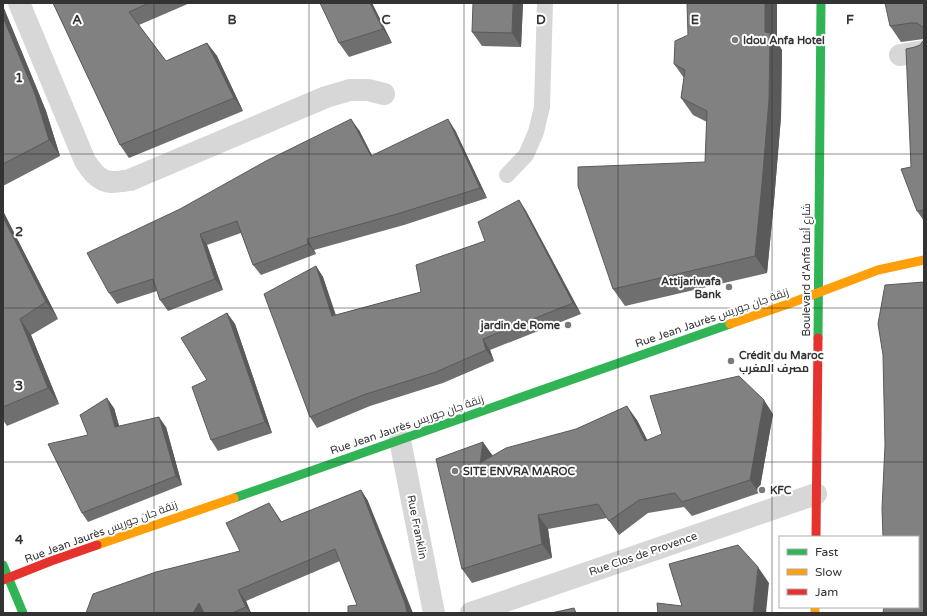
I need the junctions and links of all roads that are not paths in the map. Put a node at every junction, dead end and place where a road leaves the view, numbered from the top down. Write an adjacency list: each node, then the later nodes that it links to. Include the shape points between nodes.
1 (19, 3): 6 (street, via 85,161 92,172 111,182 130,180 326,96 350,90 368,90)
2 (545, 3): 7 (lane, via 542,107 536,132 526,156)
3 (821, 3): 9 (street, Boulevard d'Anfa شارع أنفا)
4 (924, 51): 5 (street)
5 (900, 55)
6 (384, 94)
7 (507, 175)
8 (924, 260): 9 (street, Rue Jean Jaurès زنقة جان جوريس, via 878,270)
9 (818, 293): 10 (street, Rue Jean Jaurès زنقة جان جوريس); 11 (street, Boulevard d'Anfa شارع أنفا)
10 (400, 440): 14 (street, Rue Jean Jaurès زنقة جان جوريس, via 51,561); 16 (street, Rue Franklin)
11 (816, 494): 12 (street, Boulevard d'Anfa شارع أنفا); 17 (street, Rue Clos de Provence)
12 (816, 536)
13 (3, 565): 14 (street)
14 (6, 579): 15 (street)
15 (23, 613)
16 (434, 613)
17 (471, 613)

